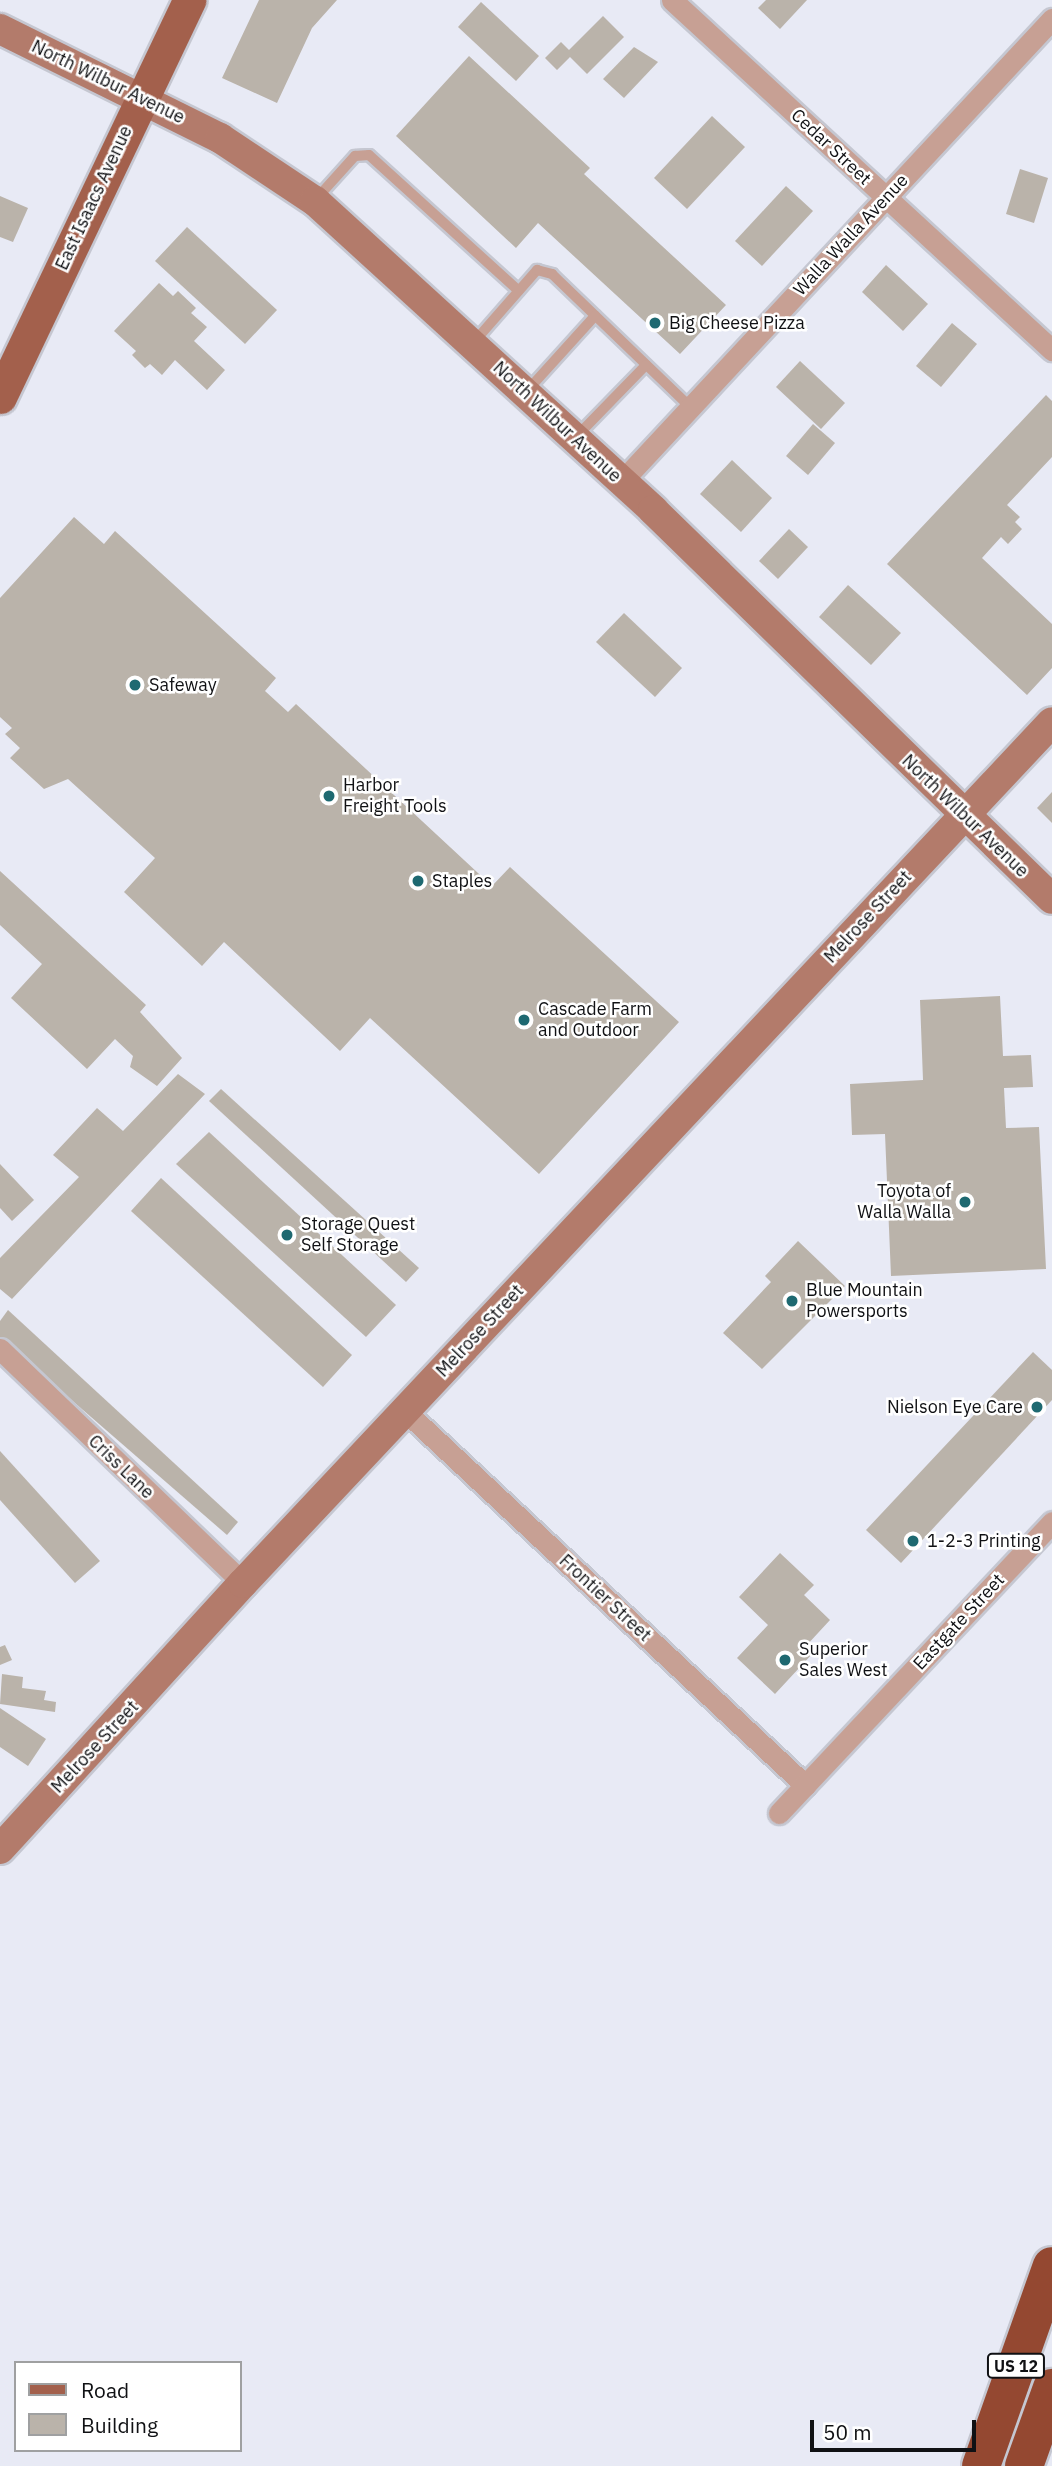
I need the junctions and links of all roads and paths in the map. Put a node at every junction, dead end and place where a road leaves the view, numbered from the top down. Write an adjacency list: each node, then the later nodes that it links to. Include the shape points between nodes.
1 (189, 0): 5 (main road, East Isaacs Avenue)
2 (673, 0): 6 (street, Cedar Street)
3 (1052, 19): 6 (street, Walla Walla Avenue)
4 (0, 29): 5 (main road, North Wilbur Avenue)
5 (142, 97): 7 (main road, North Wilbur Avenue, via 251,156); 14 (main road, East Isaacs Avenue)
6 (886, 197): 11 (street, Cedar Street); 15 (street, Walla Walla Avenue)
7 (315, 201): 8 (lane, via 355,156 369,155); 10 (main road, North Wilbur Avenue)
8 (519, 291): 9 (lane, via 537,270 552,274); 10 (lane)
9 (595, 316): 12 (lane); 13 (lane)
10 (472, 344): 13 (main road, North Wilbur Avenue)
11 (1052, 350)
12 (646, 365): 15 (lane); 16 (lane)
13 (525, 393): 16 (main road, North Wilbur Avenue)
14 (0, 397)
15 (690, 407): 17 (street, Walla Walla Avenue)
16 (575, 438): 17 (main road, North Wilbur Avenue)
17 (621, 482): 19 (main road, North Wilbur Avenue)
18 (1052, 722): 19 (main road, Melrose Street)
19 (963, 816): 20 (main road, North Wilbur Avenue); 22 (main road, Melrose Street)
20 (1052, 899)
21 (0, 1349): 24 (street, Criss Lane)
22 (405, 1411): 24 (main road, Melrose Street); 25 (street, Frontier Street)
23 (1052, 1522): 25 (street, Eastgate Street)
24 (243, 1583): 27 (main road, Melrose Street)
25 (805, 1786): 26 (street, Eastgate Street)
26 (779, 1813)
27 (0, 1849)
28 (1052, 2266): 30 (highway, US 12)
29 (1052, 2388): 31 (highway, US 12)
30 (981, 2466)
31 (1024, 2466)

